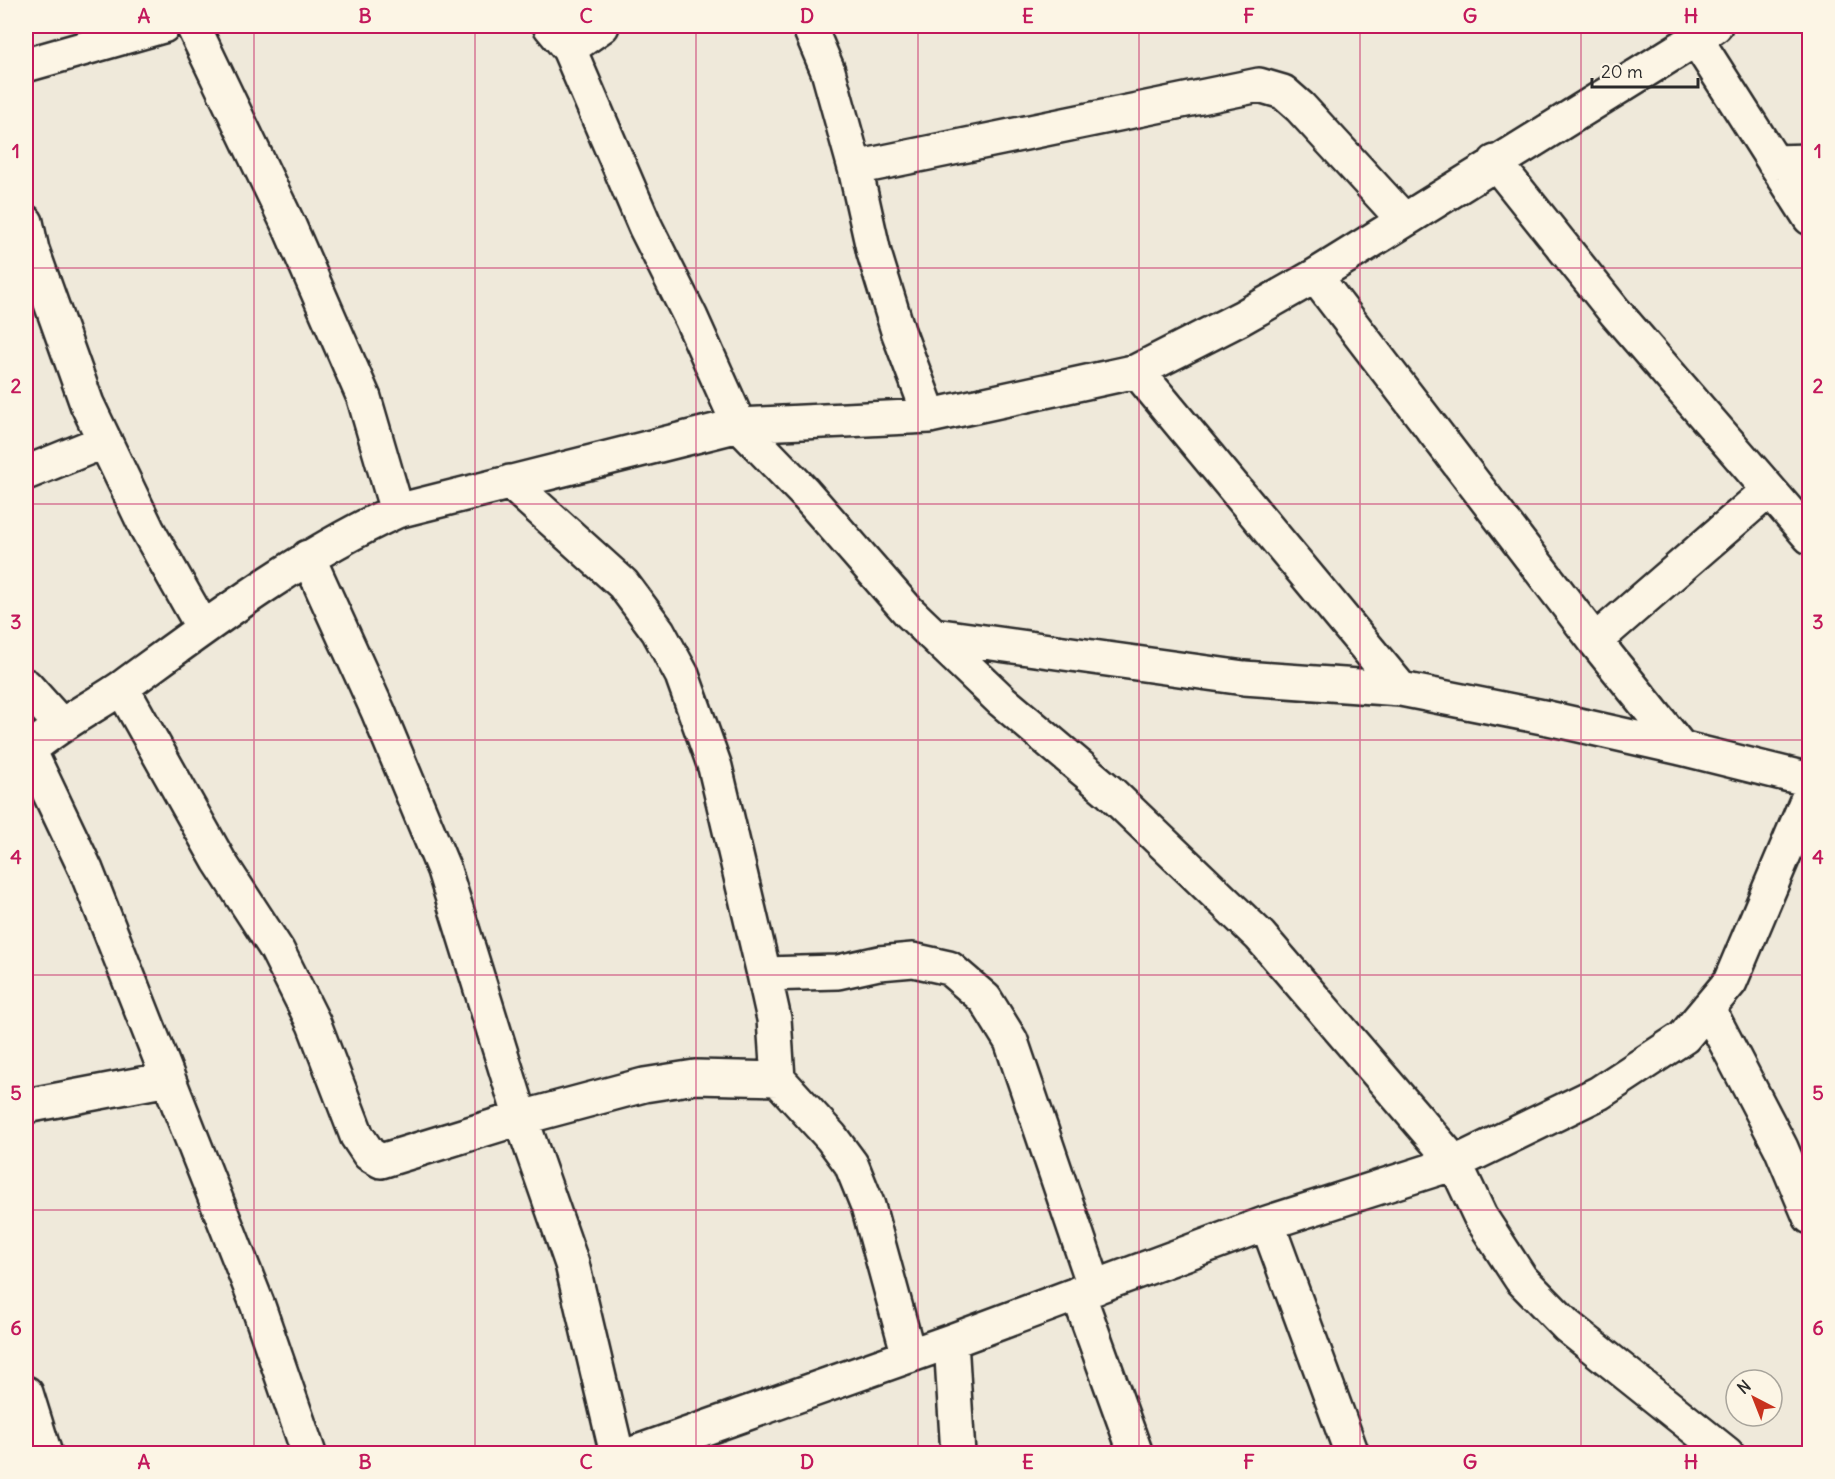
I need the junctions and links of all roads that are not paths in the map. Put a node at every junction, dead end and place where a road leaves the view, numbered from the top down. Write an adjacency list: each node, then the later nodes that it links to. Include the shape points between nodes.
1 (163, 26): 7 (street)
2 (193, 26): 23 (street, via 290,228 364,398)
3 (602, 26): 6 (street)
4 (809, 26): 11 (street, via 828,71)
5 (1705, 32): 9 (street); 10 (street)
6 (560, 37): 18 (street)
7 (26, 65)
8 (1809, 161): 10 (street)
9 (1495, 162): 13 (street); 22 (street, via 1616,312)
10 (1774, 162): 12 (street)
11 (855, 168): 13 (street, via 1259,85 1283,92 1300,107); 17 (street, via 874,253)
12 (1809, 218)
13 (1403, 219): 15 (street)
14 (26, 222): 19 (street, via 32,250 87,404)
15 (1315, 276): 16 (street); 28 (street)
16 (1137, 371): 17 (street); 31 (street)
17 (930, 416): 18 (street)
18 (740, 425): 21 (street); 27 (street)
19 (105, 441): 20 (street); 26 (street, via 147,529)
20 (26, 473)
21 (510, 482): 23 (street); 37 (street, via 623,584 658,631 682,675 715,767)
22 (1769, 490): 24 (street); 28 (street)
23 (397, 511): 25 (street)
24 (1809, 537)
25 (308, 557): 26 (street); 42 (street, via 444,870)
26 (202, 628): 30 (street)
27 (934, 635): 31 (street, via 1244,678); 43 (street, via 1002,701 1112,793 1260,936)
28 (1595, 641): 33 (street)
29 (26, 686): 32 (street)
30 (122, 687): 32 (street); 42 (street, via 219,861 277,950 314,1024 357,1136 369,1154 381,1161)
31 (1401, 689): 33 (street)
32 (62, 726): 34 (street)
33 (1682, 748): 35 (street)
34 (27, 751): 39 (street, via 86,870)
35 (1809, 780)
36 (1809, 793): 38 (street, via 1730,981)
37 (764, 974): 40 (street, via 774,1019); 46 (street, via 838,972 913,960 949,968 985,999 1011,1041)
38 (1708, 1008): 43 (street, via 1684,1037 1599,1093); 44 (street, via 1781,1148)
39 (168, 1079): 41 (street); 51 (street, via 258,1306)
40 (778, 1079): 42 (street, via 695,1077 644,1084); 48 (street, via 851,1164 868,1206)
41 (26, 1106)
42 (521, 1118): 52 (street, via 572,1264)
43 (1455, 1163): 45 (street); 57 (street, via 1480,1216 1521,1279 1567,1326)
44 (1809, 1217)
45 (1267, 1223): 46 (street); 56 (street)
46 (1086, 1291): 47 (street); 55 (street)
47 (951, 1341): 48 (street); 54 (street)
48 (909, 1356): 53 (street)
49 (26, 1393): 50 (street)
50 (45, 1454)
51 (309, 1454)
52 (617, 1454)
53 (632, 1454)
54 (958, 1454)
55 (1136, 1454)
56 (1352, 1454)
57 (1727, 1454)

